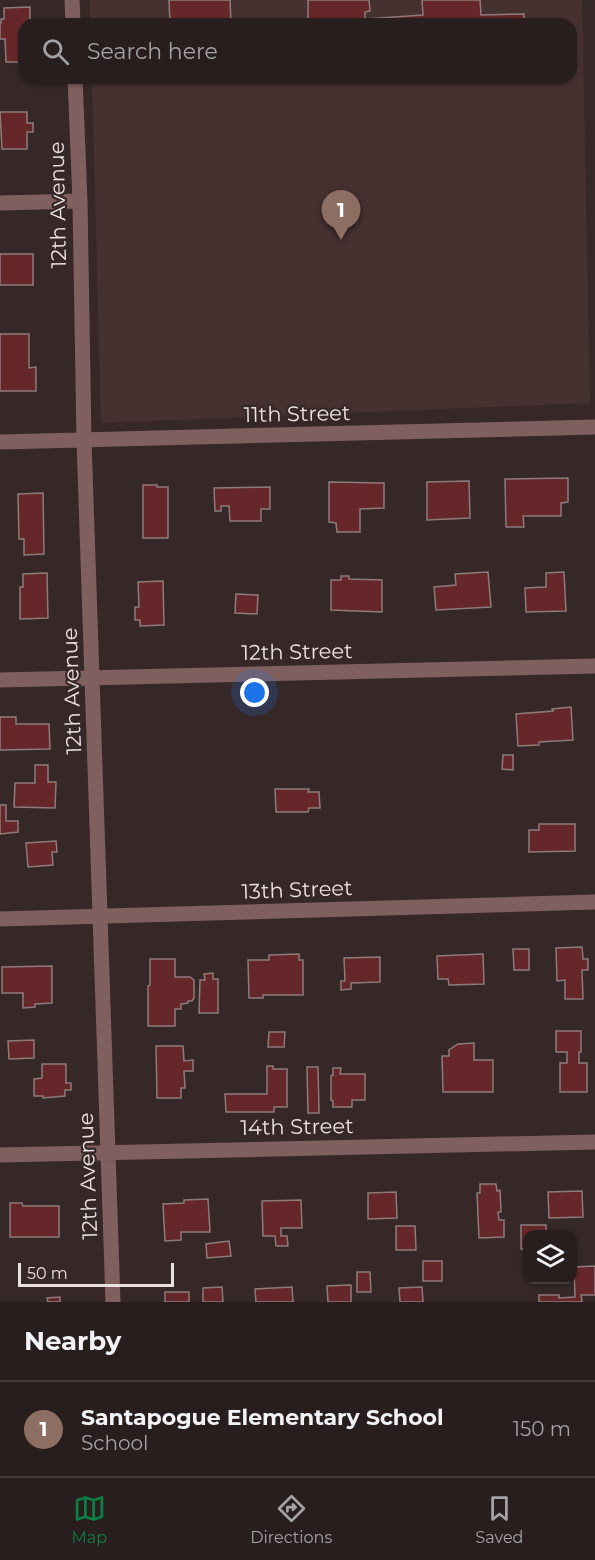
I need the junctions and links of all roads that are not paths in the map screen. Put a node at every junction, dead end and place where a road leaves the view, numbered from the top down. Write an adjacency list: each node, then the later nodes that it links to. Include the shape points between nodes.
1 (72, 0): 2 (street)
2 (73, 18)
3 (75, 84): 4 (street, 12th Avenue)
4 (80, 201): 5 (street); 7 (street, 12th Avenue)
5 (0, 203)
6 (595, 427): 7 (street, 11th Street)
7 (84, 440): 8 (street, 11th Street); 10 (street, 12th Avenue)
8 (0, 442)
9 (595, 666): 10 (street, 12th Street)
10 (93, 678): 11 (street, 12th Street); 13 (street, 12th Avenue)
11 (0, 680)
12 (595, 902): 13 (street, 13th Street)
13 (99, 917): 14 (street, 13th Street); 16 (street, 12th Avenue)
14 (0, 919)
15 (595, 1142): 16 (street, 14th Street)
16 (108, 1152): 17 (street, 14th Street); 18 (street, 12th Avenue)
17 (0, 1155)
18 (113, 1302)

